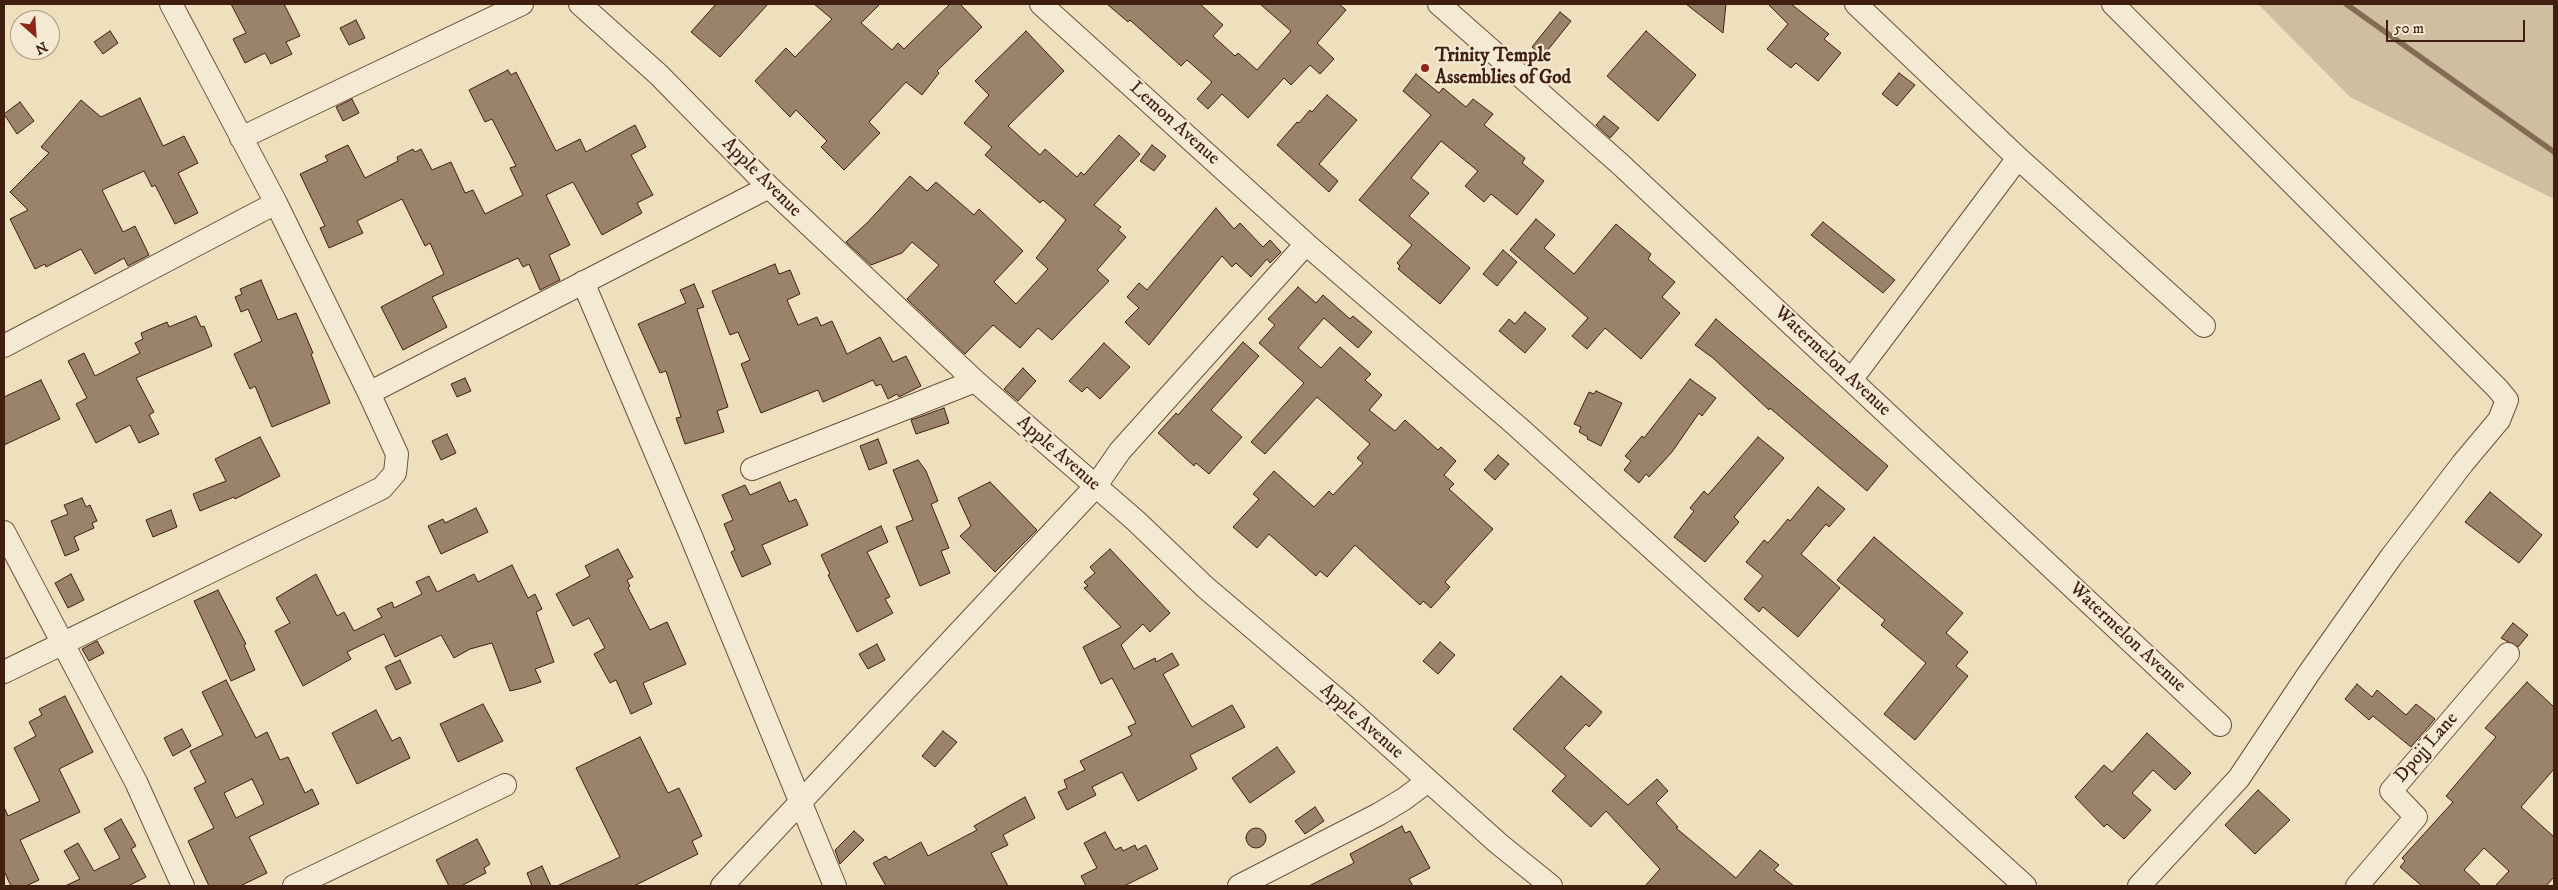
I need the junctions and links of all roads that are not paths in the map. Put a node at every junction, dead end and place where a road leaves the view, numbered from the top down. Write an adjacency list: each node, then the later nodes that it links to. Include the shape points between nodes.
1 (171, 4): 8 (street)
2 (522, 4): 8 (street)
3 (580, 4): 10 (street, Apple Avenue, via 658,74)
4 (1041, 4): 12 (street, Lemon Avenue)
5 (1438, 4): 16 (street, Watermelon Avenue, via 1618,162)
6 (1856, 4): 9 (street)
7 (2113, 4): 36 (street, via 2506,400 2499,420 2391,557 2239,778)
8 (241, 138): 11 (street)
9 (2018, 158): 14 (street); 16 (street)
10 (769, 187): 13 (street); 17 (street, Apple Avenue)
11 (276, 203): 15 (street); 18 (street)
12 (1306, 244): 20 (street, via 1120,451); 35 (street, Lemon Avenue, via 1518,426)
13 (583, 282): 18 (street); 28 (street)
14 (2204, 326)
15 (4, 346)
16 (1851, 380): 25 (street, Watermelon Avenue)
17 (975, 381): 19 (street); 20 (street, Apple Avenue)
18 (369, 393): 22 (street, via 396,454 395,473 382,488)
19 (752, 469)
20 (1095, 487): 26 (street, Apple Avenue); 28 (street)
21 (4, 532): 22 (street)
22 (62, 642): 24 (street); 29 (street, via 136,782)
23 (2508, 654): 37 (street, Dpojj Lane, via 2391,791 2416,817)
24 (4, 672)
25 (2220, 725)
26 (1428, 781): 33 (street, via 1379,814); 34 (street, Apple Avenue)
27 (505, 785): 30 (street)
28 (800, 802): 31 (street); 32 (street)
29 (183, 886)
30 (294, 886)
31 (722, 886)
32 (835, 886)
33 (1238, 886)
34 (1551, 886)
35 (2025, 886)
36 (2139, 886)
37 (2357, 886)

